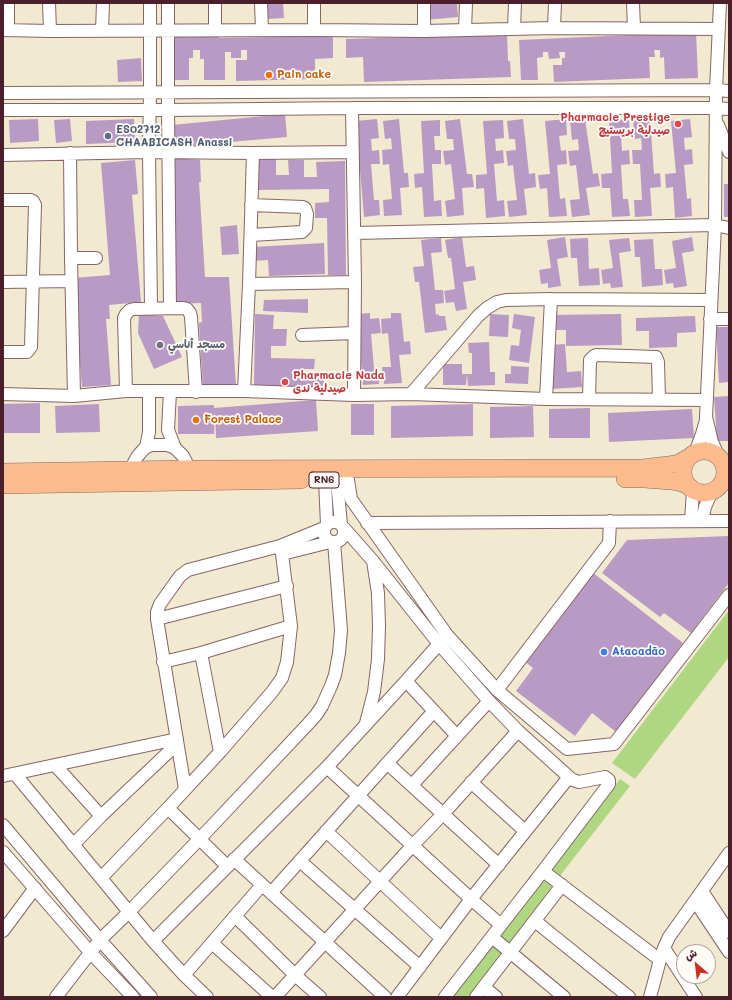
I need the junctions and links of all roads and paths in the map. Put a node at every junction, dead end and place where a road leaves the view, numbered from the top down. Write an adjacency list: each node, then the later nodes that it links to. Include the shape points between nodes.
1 (8, 3): 18 (street)
2 (49, 3): 26 (street)
3 (103, 3): 27 (street)
4 (150, 3): 19 (street)
5 (168, 3): 20 (street)
6 (215, 3): 21 (street)
7 (262, 3): 22 (street)
8 (314, 3): 23 (street)
9 (424, 3): 28 (street)
10 (466, 3): 24 (street)
11 (515, 3): 25 (street)
12 (555, 3): 15 (street)
13 (634, 3): 16 (street)
14 (720, 3): 17 (street)
15 (554, 28): 16 (street); 25 (street)
16 (634, 28): 17 (street)
17 (719, 29): 29 (street)
18 (5, 30): 26 (street)
19 (150, 30): 20 (street); 27 (street); 31 (street)
20 (167, 30): 21 (street); 32 (street)
21 (215, 30): 22 (street)
22 (262, 30): 23 (street)
23 (314, 30): 28 (street)
24 (465, 30): 25 (street); 28 (street)
25 (514, 30)
26 (50, 31): 27 (street)
27 (102, 31)
28 (424, 31)
29 (716, 90): 30 (street); 32 (street); 39 (street)
30 (729, 91)
31 (150, 92): 32 (street); 33 (street); 37 (street)
32 (168, 92): 38 (street)
33 (3, 93)
34 (352, 108): 38 (street); 39 (street); 42 (street)
35 (729, 109): 39 (street)
36 (3, 110): 37 (street)
37 (150, 110): 38 (street); 40 (street)
38 (168, 110): 41 (street)
39 (715, 113): 43 (street); 49 (street)
40 (149, 152): 41 (street); 44 (street); 62 (street)
41 (169, 152): 45 (street); 63 (street)
42 (353, 152): 45 (street); 51 (street)
43 (729, 152)
44 (70, 153): 46 (street); 53 (street)
45 (253, 153): 48 (street)
46 (3, 155)
47 (3, 200): 57 (street, via 30,200 35,205)
48 (252, 206): 52 (street); 52 (street, via 303,207 307,214 306,228 302,232)
49 (716, 226): 50 (street); 51 (street); 61 (street)
50 (729, 228)
51 (354, 233): 58 (street)
52 (251, 235): 59 (street)
53 (71, 258): 54 (street); 55 (street)
54 (96, 258)
55 (71, 281): 57 (street); 77 (street)
56 (3, 282): 57 (street)
57 (34, 282): 68 (street, via 32,347 27,352)
58 (355, 282): 59 (street); 66 (street)
59 (249, 284): 70 (street)
60 (551, 299): 61 (street); 75 (street, via 506,300 487,308); 78 (street)
61 (711, 300): 64 (street)
62 (151, 308): 63 (street); 69 (street, via 130,310 124,318)
63 (170, 308): 73 (street, via 183,308 190,313)
64 (710, 319): 65 (street); 81 (street)
65 (729, 319)
66 (354, 333): 67 (street); 76 (street)
67 (302, 336)
68 (3, 352)
69 (126, 391): 71 (street); 77 (street)
70 (244, 391): 73 (street); 76 (street)
71 (149, 392): 72 (street); 83 (street, via 150,432)
72 (170, 392): 73 (street); 84 (street, via 168,430)
73 (196, 392)
74 (3, 394): 77 (street)
75 (411, 394): 76 (street); 78 (street)
76 (354, 395)
77 (74, 396)
78 (546, 399): 79 (street)
79 (589, 399): 80 (street); 80 (street, via 590,360 594,356 656,357)
80 (659, 399): 81 (street)
81 (707, 400): 82 (street)
82 (706, 417): 85 (street, via 702,434); 86 (street, via 712,442)
83 (146, 447): 84 (street, via 167,445); 88 (street)
84 (175, 448): 87 (street)
85 (692, 455): 86 (highway, RN6, via 700,451 709,451); 87 (highway, RN6, via 679,463 643,468); 93 (highway, via 683,472)
86 (723, 459): 92 (highway, via 726,473)
87 (190, 469): 88 (highway, RN6)
88 (130, 470): 89 (highway, RN6)
89 (3, 472)
90 (337, 480): 91 (highway, RN6); 93 (highway, RN6, via 644,479 682,483); 97 (street); 98 (street); 99 (street)
91 (3, 485)
92 (720, 487): 93 (highway, RN6, via 705,493); 95 (street)
93 (691, 488): 95 (street)
94 (610, 521): 95 (street); 97 (street); 111 (street, via 609,543)
95 (696, 521): 96 (street)
96 (729, 521)
97 (367, 522): 111 (street, via 447,635)
98 (342, 526): 99 (street, via 334,522); 100 (street, via 344,536 338,542); 102 (street)
99 (326, 527): 100 (street, via 325,536); 101 (street)
100 (332, 542): 101 (street); 134 (street, via 340,642 335,675 327,696 308,724)
101 (281, 550): 103 (street); 105 (street, via 194,568 183,573 160,604)
102 (373, 560): 107 (street); 114 (street, via 378,593 378,659 374,692)
103 (287, 586): 105 (street); 106 (street)
104 (729, 594): 111 (street, via 614,744 567,749)
105 (157, 619): 109 (street)
106 (291, 626): 108 (street); 118 (street, via 287,662 282,678)
107 (439, 644): 110 (street); 112 (street)
108 (201, 653): 109 (street); 118 (street)
109 (163, 662): 117 (street)
110 (406, 681): 113 (street); 114 (street)
111 (497, 690)
112 (489, 701): 115 (street); 116 (street)
113 (434, 711): 116 (street); 119 (street)
114 (366, 724): 121 (street)
115 (518, 731): 123 (street); 124 (street)
116 (457, 736): 125 (street)
117 (177, 741): 120 (street); 126 (street); 130 (street)
118 (220, 752): 126 (street)
119 (387, 763): 125 (street); 127 (street)
120 (55, 765): 122 (street); 130 (street)
121 (327, 766): 127 (street); 140 (street)
122 (9, 775): 135 (street)
123 (569, 777): 133 (street); 142 (street, via 576,782 605,777 609,784)
124 (471, 782): 129 (street); 133 (street)
125 (412, 785): 129 (street)
126 (184, 790): 128 (street)
127 (359, 795): 132 (street); 136 (street)
128 (168, 808): 134 (street); 143 (street)
129 (443, 814): 136 (street); 141 (street)
130 (101, 816): 135 (street)
131 (3, 826): 160 (street)
132 (326, 831): 139 (street); 144 (street)
133 (525, 831): 141 (street)
134 (200, 838): 140 (street); 152 (street)
135 (73, 845): 143 (street)
136 (412, 845): 144 (street); 150 (street)
137 (3, 852): 147 (street)
138 (729, 853): 149 (street)
139 (300, 861): 148 (street); 151 (street)
140 (231, 863): 145 (street); 161 (street)
141 (499, 865): 150 (street)
142 (543, 871): 146 (street); 156 (street)
143 (101, 878): 152 (street)
144 (380, 881): 151 (street); 159 (street)
145 (262, 885): 148 (street); 153 (street)
146 (562, 885): 154 (street); 167 (street)
147 (35, 888): 155 (street); 164 (street)
148 (271, 893): 162 (street)
149 (699, 896): 157 (street); 166 (street); 167 (street, via 670,937)
150 (471, 899): 156 (street); 159 (street)
151 (355, 909): 162 (street); 168 (street)
152 (129, 912): 160 (street); 161 (street)
153 (235, 916): 163 (street); 170 (street)
154 (535, 921): 165 (street); 184 (street)
155 (5, 925)
156 (501, 925): 158 (street)
157 (729, 932)
158 (492, 937): 165 (street); 181 (street)
159 (442, 938): 168 (street)
160 (100, 940): 164 (street); 174 (street)
161 (153, 941): 169 (street)
162 (325, 942): 170 (street); 179 (street)
163 (212, 943): 169 (street); 176 (street)
164 (90, 952): 172 (street); 173 (street)
165 (511, 952): 171 (street); 183 (street)
166 (729, 952)
167 (662, 954): 185 (street); 186 (street)
168 (420, 966): 180 (street)
169 (184, 975): 175 (street)
170 (295, 975): 177 (street); 178 (street)
171 (480, 992): 182 (street)
172 (56, 997)
173 (133, 997)
174 (151, 997)
175 (207, 997)
176 (272, 997)
177 (275, 997)
178 (320, 997)
179 (385, 997)
180 (397, 997)
181 (445, 997)
182 (496, 997)
183 (564, 997)
184 (629, 997)
185 (650, 997)
186 (696, 997)

